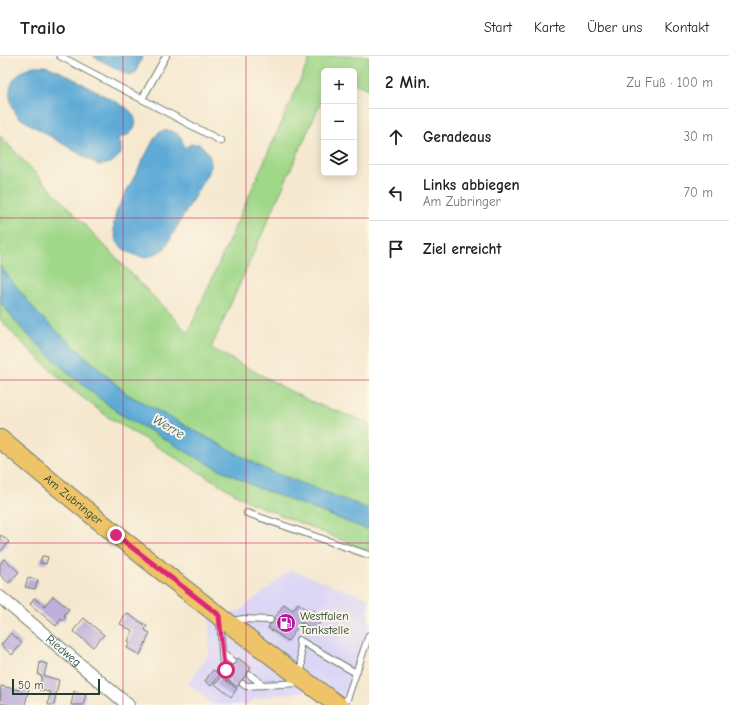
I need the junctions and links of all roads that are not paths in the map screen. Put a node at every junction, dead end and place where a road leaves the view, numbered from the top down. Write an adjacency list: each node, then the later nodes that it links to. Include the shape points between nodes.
1 (60, 56): 3 (lane)
2 (166, 56): 3 (lane)
3 (142, 99): 4 (lane)
4 (221, 141)
5 (0, 440): 9 (main road, Am Zubringer)
6 (247, 512): 7 (lane)
7 (369, 555)
8 (0, 597): 20 (street, Riedweg)
9 (223, 618): 10 (lane); 12 (lane); 17 (main road, Am Zubringer)
10 (270, 620)
11 (369, 635): 15 (lane)
12 (222, 653): 13 (lane); 14 (lane)
13 (232, 661)
14 (226, 670)
15 (356, 673): 17 (lane, via 299,640); 22 (lane)
16 (250, 675): 19 (lane)
17 (304, 680): 19 (lane); 21 (main road, Am Zubringer)
18 (243, 684): 19 (lane)
19 (263, 685)
20 (128, 705)
21 (338, 705)
22 (343, 705)

